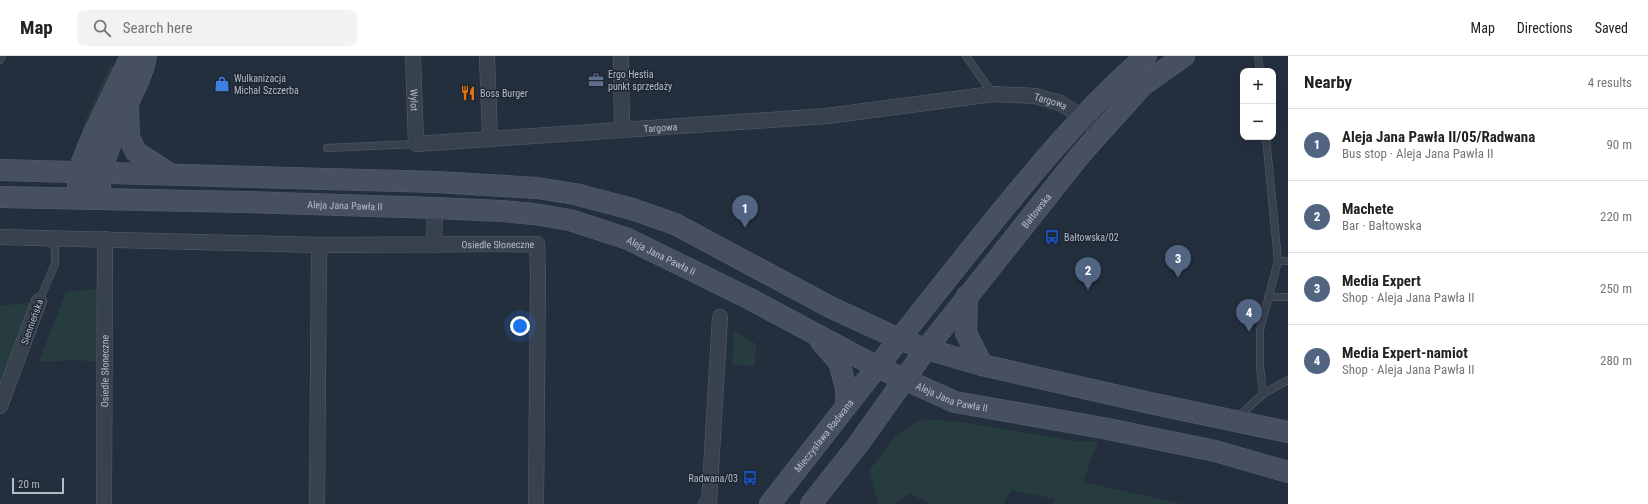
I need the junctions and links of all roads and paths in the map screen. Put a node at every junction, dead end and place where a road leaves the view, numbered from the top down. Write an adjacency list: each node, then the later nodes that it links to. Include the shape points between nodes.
1 (2, 56): 11 (lane)
2 (131, 56): 23 (main road)
3 (146, 56): 14 (main road, via 144,67)
4 (413, 56): 20 (street, Wylot)
5 (487, 56): 18 (street)
6 (621, 56): 16 (street)
7 (966, 56): 13 (lane)
8 (1146, 56): 15 (main road, via 1117,81)
9 (1184, 56): 17 (main road, Bałtowska, via 1143,85)
10 (1258, 56): 12 (lane)
11 (0, 60)
12 (1260, 68)
13 (993, 94): 15 (street, Targowa, via 1035,96 1060,103); 16 (street, Targowa, via 827,116)
14 (128, 103): 24 (main road); 25 (main road, via 129,137 136,152)
15 (1083, 117): 17 (street, Targowa); 43 (main road, via 1041,163)
16 (622, 130): 18 (street, Targowa)
17 (1100, 132): 37 (main road, Bałtowska)
18 (490, 138): 20 (street, Targowa)
19 (1266, 140): 35 (lane)
20 (416, 144): 21 (lane, Targowa)
21 (327, 148)
22 (0, 170): 23 (main road)
23 (78, 172): 24 (main road); 27 (main road)
24 (100, 173): 25 (main road); 28 (main road)
25 (170, 174): 43 (main road, via 444,182 537,188 575,194 632,209 674,224 830,307)
26 (0, 197): 27 (main road, Aleja Jana Pawła II)
27 (76, 198): 28 (main road, Aleja Jana Pawła II)
28 (99, 199): 29 (main road, Aleja Jana Pawła II)
29 (435, 208): 34 (street); 42 (main road, Aleja Jana Pawła II, via 534,214 570,220 628,239)
30 (0, 237): 31 (street, Osiedle Słoneczne)
31 (48, 238): 32 (street, Osiedle Słoneczne); 40 (lane, Siennieńska, via 55,248 55,264)
32 (104, 239): 33 (street, Osiedle Słoneczne); 55 (street, Osiedle Słoneczne)
33 (319, 245): 34 (street, Osiedle Słoneczne); 56 (street)
34 (434, 245): 57 (street, Osiedle Słoneczne, via 537,244)
35 (1278, 260): 36 (lane); 38 (lane)
36 (1288, 261)
37 (967, 296): 44 (main road, Bałtowska); 45 (main road, via 966,333)
38 (1268, 297): 39 (lane); 49 (lane, via 1260,330)
39 (1288, 297)
40 (39, 301): 50 (street, Siennieńska)
41 (720, 317): 58 (street)
42 (813, 332): 46 (main road, Aleja Jana Pawła II); 51 (main road, via 839,362 846,388)
43 (899, 339): 44 (main road); 46 (main road)
44 (926, 349): 45 (main road); 47 (main road, Bałtowska)
45 (982, 365): 52 (main road)
46 (877, 367): 47 (main road, Aleja Jana Pawła II); 51 (main road, Mieczysława Radwana)
47 (904, 380): 54 (main road, Aleja Jana Pawła II, via 955,402 1103,428 1208,450); 60 (main road)
48 (1288, 380): 49 (lane)
49 (1263, 394): 52 (lane)
50 (0, 406)
51 (846, 406): 59 (main road, Mieczysława Radwana)
52 (1235, 420): 53 (main road)
53 (1288, 432)
54 (1288, 472)
55 (104, 504)
56 (318, 504)
57 (536, 504)
58 (709, 504)
59 (770, 504)
60 (811, 504)

